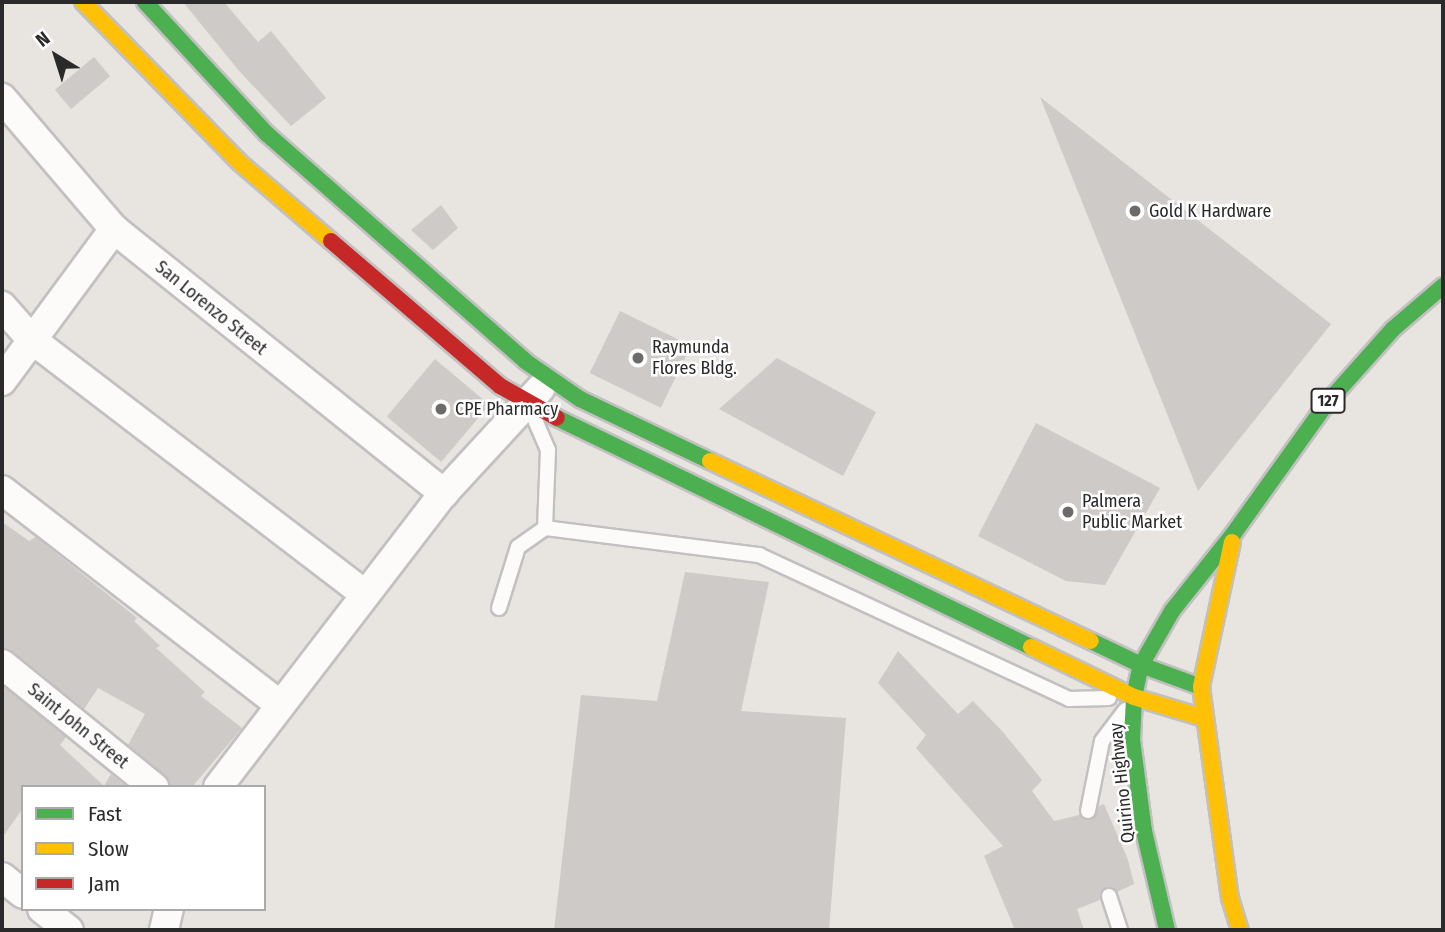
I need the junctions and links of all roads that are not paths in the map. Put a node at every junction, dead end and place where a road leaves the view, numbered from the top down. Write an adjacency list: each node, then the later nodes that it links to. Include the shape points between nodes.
1 (83, 2): 10 (street, via 239,162 500,386)
2 (145, 2): 8 (street, via 267,134)
3 (2, 98): 4 (street, San Lorenzo Street)
4 (114, 229): 7 (street); 12 (street, San Lorenzo Street)
5 (1443, 286): 14 (street, Quirino Highway / 127, via 1393,329 1327,403)
6 (2, 306): 7 (street)
7 (31, 339): 9 (street); 15 (street)
8 (549, 379): 10 (street); 18 (street, via 580,399)
9 (2, 381)
10 (528, 404): 12 (street); 13 (lane, via 548,450); 20 (street)
11 (2, 490): 21 (street)
12 (444, 493): 15 (street)
13 (545, 528): 16 (lane, via 518,547); 20 (lane, via 759,555 1069,699)
14 (1234, 533): 18 (street, Quirino Highway / 127, via 1172,611); 19 (street, Quirino Highway / 127)
15 (364, 594): 21 (street)
16 (499, 608)
17 (2, 664): 23 (street, Saint John Street)
18 (1141, 665): 19 (street); 20 (street, Quirino Highway / 127)
19 (1201, 687): 22 (street, Quirino Highway / 127)
20 (1134, 697): 22 (street); 25 (lane, via 1102,741); 34 (street, Quirino Highway / 127, via 1132,740 1144,831)
21 (280, 705): 24 (street)
22 (1204, 718): 35 (street, Quirino Highway / 127, via 1230,898)
23 (152, 785)
24 (220, 785)
25 (1088, 811)
26 (2, 877): 27 (street)
27 (21, 892)
28 (1109, 896): 33 (lane)
29 (45, 911): 31 (street)
30 (169, 911): 32 (street)
31 (69, 930)
32 (164, 930)
33 (1121, 930)
34 (1167, 930)
35 (1240, 930)

